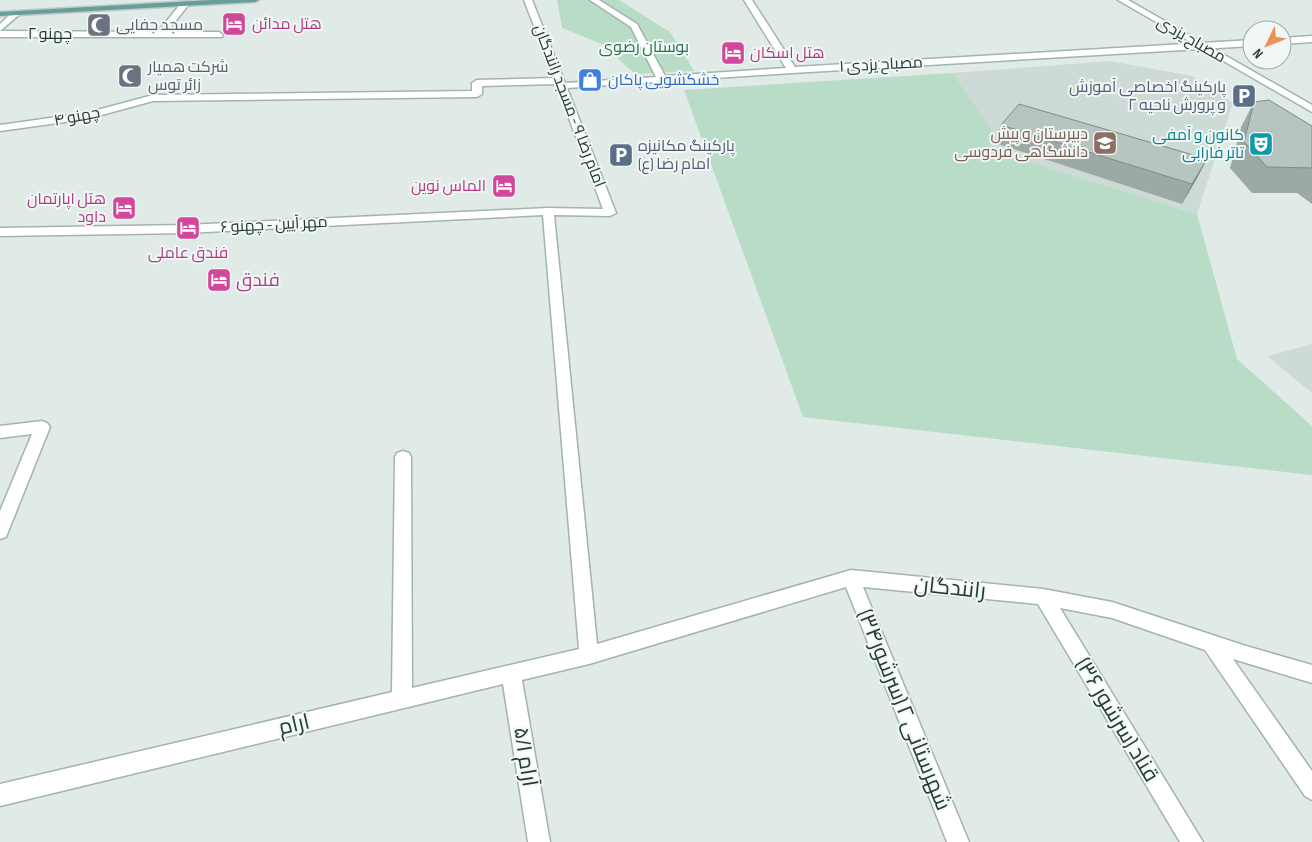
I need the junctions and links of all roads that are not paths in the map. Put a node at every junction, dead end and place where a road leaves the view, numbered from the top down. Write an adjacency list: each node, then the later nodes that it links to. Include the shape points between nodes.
1 (255, 0): 6 (main road)
2 (528, 0): 19 (street, امام رضا ۹ - مسجد رانندگان)
3 (594, 0): 18 (street, via 634,26)
4 (748, 0): 17 (street)
5 (1122, 0): 16 (street, مصباح یزدی)
6 (185, 4): 7 (main road); 11 (street)
7 (18, 13): 8 (main road); 9 (street)
8 (0, 14)
9 (0, 28)
10 (0, 34): 11 (street, چهنو ۲)
11 (161, 34): 12 (street, چهنو ۲)
12 (219, 35)
13 (1312, 39): 14 (street)
14 (1292, 40)
15 (1242, 44): 16 (street, مصباح یزدی ۱)
16 (1203, 47): 17 (street, مصباح یزدی ۱); 20 (street, مصباح یزدی)
17 (792, 70): 18 (street, مصباح یزدی ۱)
18 (662, 79): 19 (street, مصباح یزدی ۱)
19 (559, 83): 21 (street, چهنو ۴, via 477,84 477,94 154,98 87,116); 23 (street, امام رضا ۹ - مسجد رانندگان)
20 (1312, 110)
21 (0, 128)
22 (548, 211): 23 (street, مهر آیین - چهنو ۶); 24 (street, مهر آیین - چهنو ۶, via 186,229); 31 (street)
23 (610, 213)
24 (0, 232)
25 (0, 432): 27 (street, via 42,427)
26 (403, 457): 34 (street)
27 (0, 532)
28 (851, 578): 29 (street, رانندگان); 31 (street, رانندگان); 38 (street, شهرستانی ۲ (سرشور۳۴))
29 (1043, 597): 30 (street, رانندگان, via 1112,610); 39 (street, قناد (سرشور ۳۶))
30 (1211, 643): 33 (street, رانندگان); 35 (street)
31 (589, 655): 32 (street, ارام)
32 (511, 673): 34 (street, ارام); 37 (street, آرام ۵/۱)
33 (1312, 674)
34 (402, 699): 36 (street, ارام)
35 (1312, 789)
36 (0, 795)
37 (539, 842)
38 (958, 842)
39 (1192, 842)

